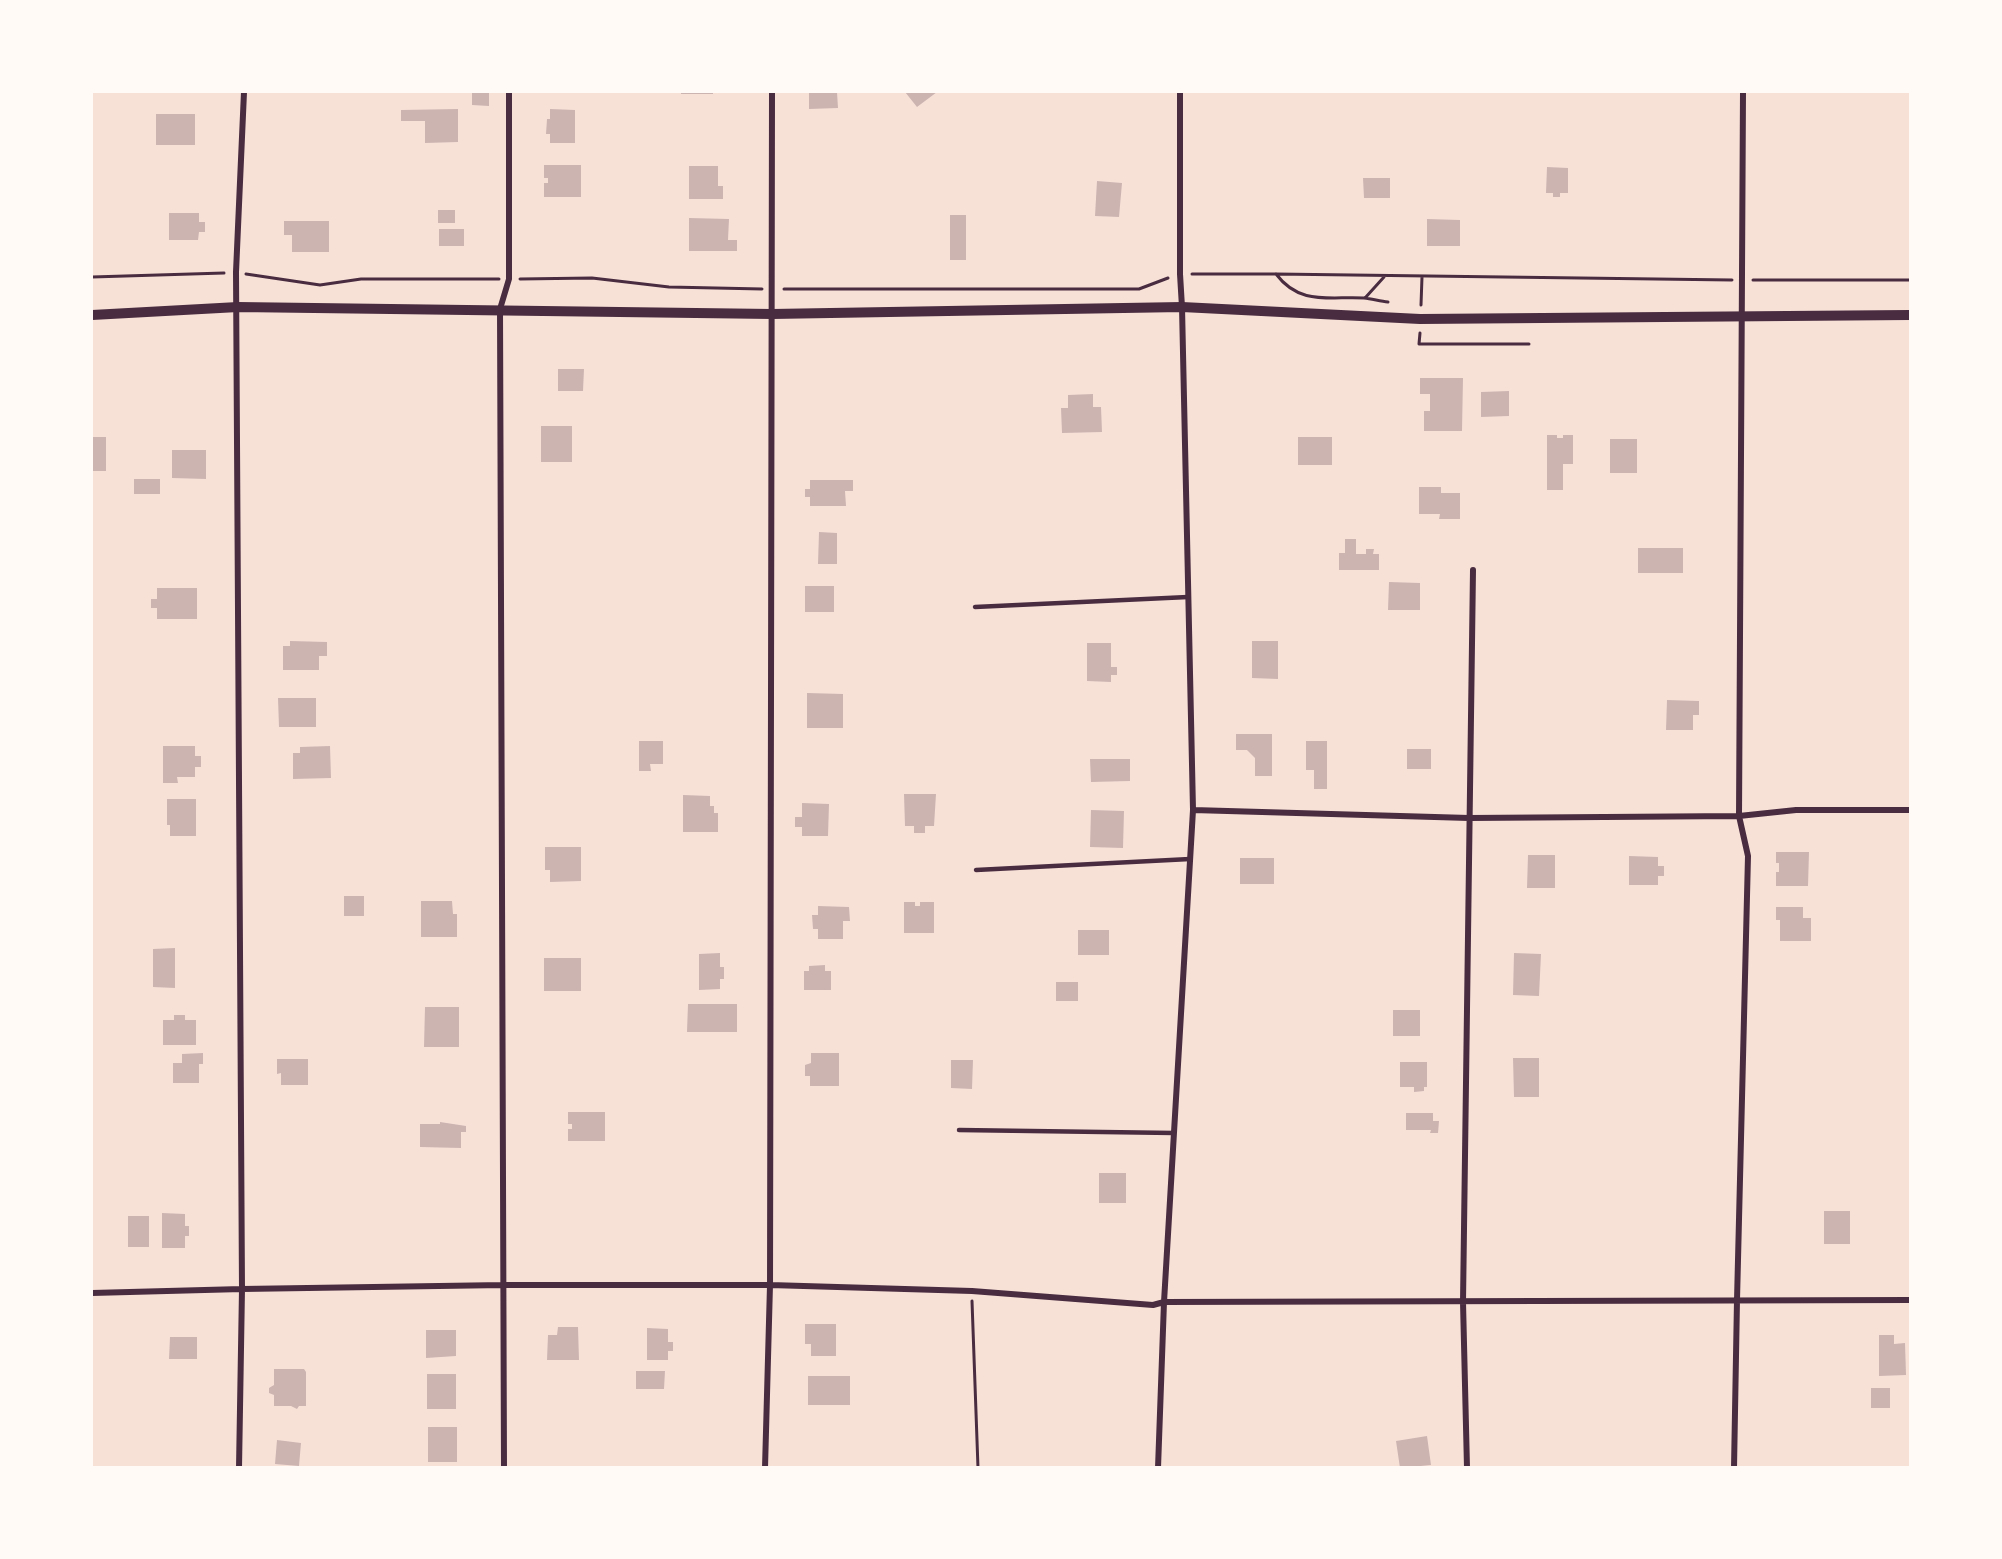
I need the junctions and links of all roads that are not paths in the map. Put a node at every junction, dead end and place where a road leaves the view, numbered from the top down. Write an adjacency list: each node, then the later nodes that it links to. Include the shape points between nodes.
1 (244, 92): 6 (street)
2 (509, 92): 8 (street, via 509,279)
3 (772, 92): 9 (street)
4 (1180, 92): 7 (street)
5 (1743, 92): 12 (street)
6 (238, 307): 8 (street); 10 (street); 26 (street)
7 (1182, 307): 9 (street); 12 (street, via 1420,320); 14 (street)
8 (500, 309): 9 (street); 24 (street)
9 (772, 314): 25 (street)
10 (92, 315)
11 (1911, 315): 12 (street)
12 (1742, 318): 18 (street)
13 (1473, 570): 19 (street)
14 (1188, 597): 15 (lane); 16 (street)
15 (975, 607)
16 (1193, 810): 19 (street); 20 (street)
17 (1911, 810): 18 (street, via 1796,810)
18 (1739, 816): 19 (street); 28 (street, via 1748,856)
19 (1469, 818): 31 (street)
20 (1190, 859): 21 (lane); 23 (street)
21 (976, 870)
22 (959, 1130): 23 (lane)
23 (1174, 1133): 30 (street)
24 (504, 1285): 25 (street); 26 (street); 33 (street)
25 (770, 1285): 30 (street, via 972,1291 1154,1305); 34 (street)
26 (242, 1289): 27 (street); 32 (street)
27 (92, 1293)
28 (1737, 1300): 29 (street); 31 (street); 37 (street)
29 (1911, 1300)
30 (1164, 1302): 31 (street); 35 (street)
31 (1463, 1302): 36 (street)
32 (239, 1467)
33 (504, 1467)
34 (765, 1467)
35 (1158, 1467)
36 (1467, 1467)
37 (1734, 1467)

